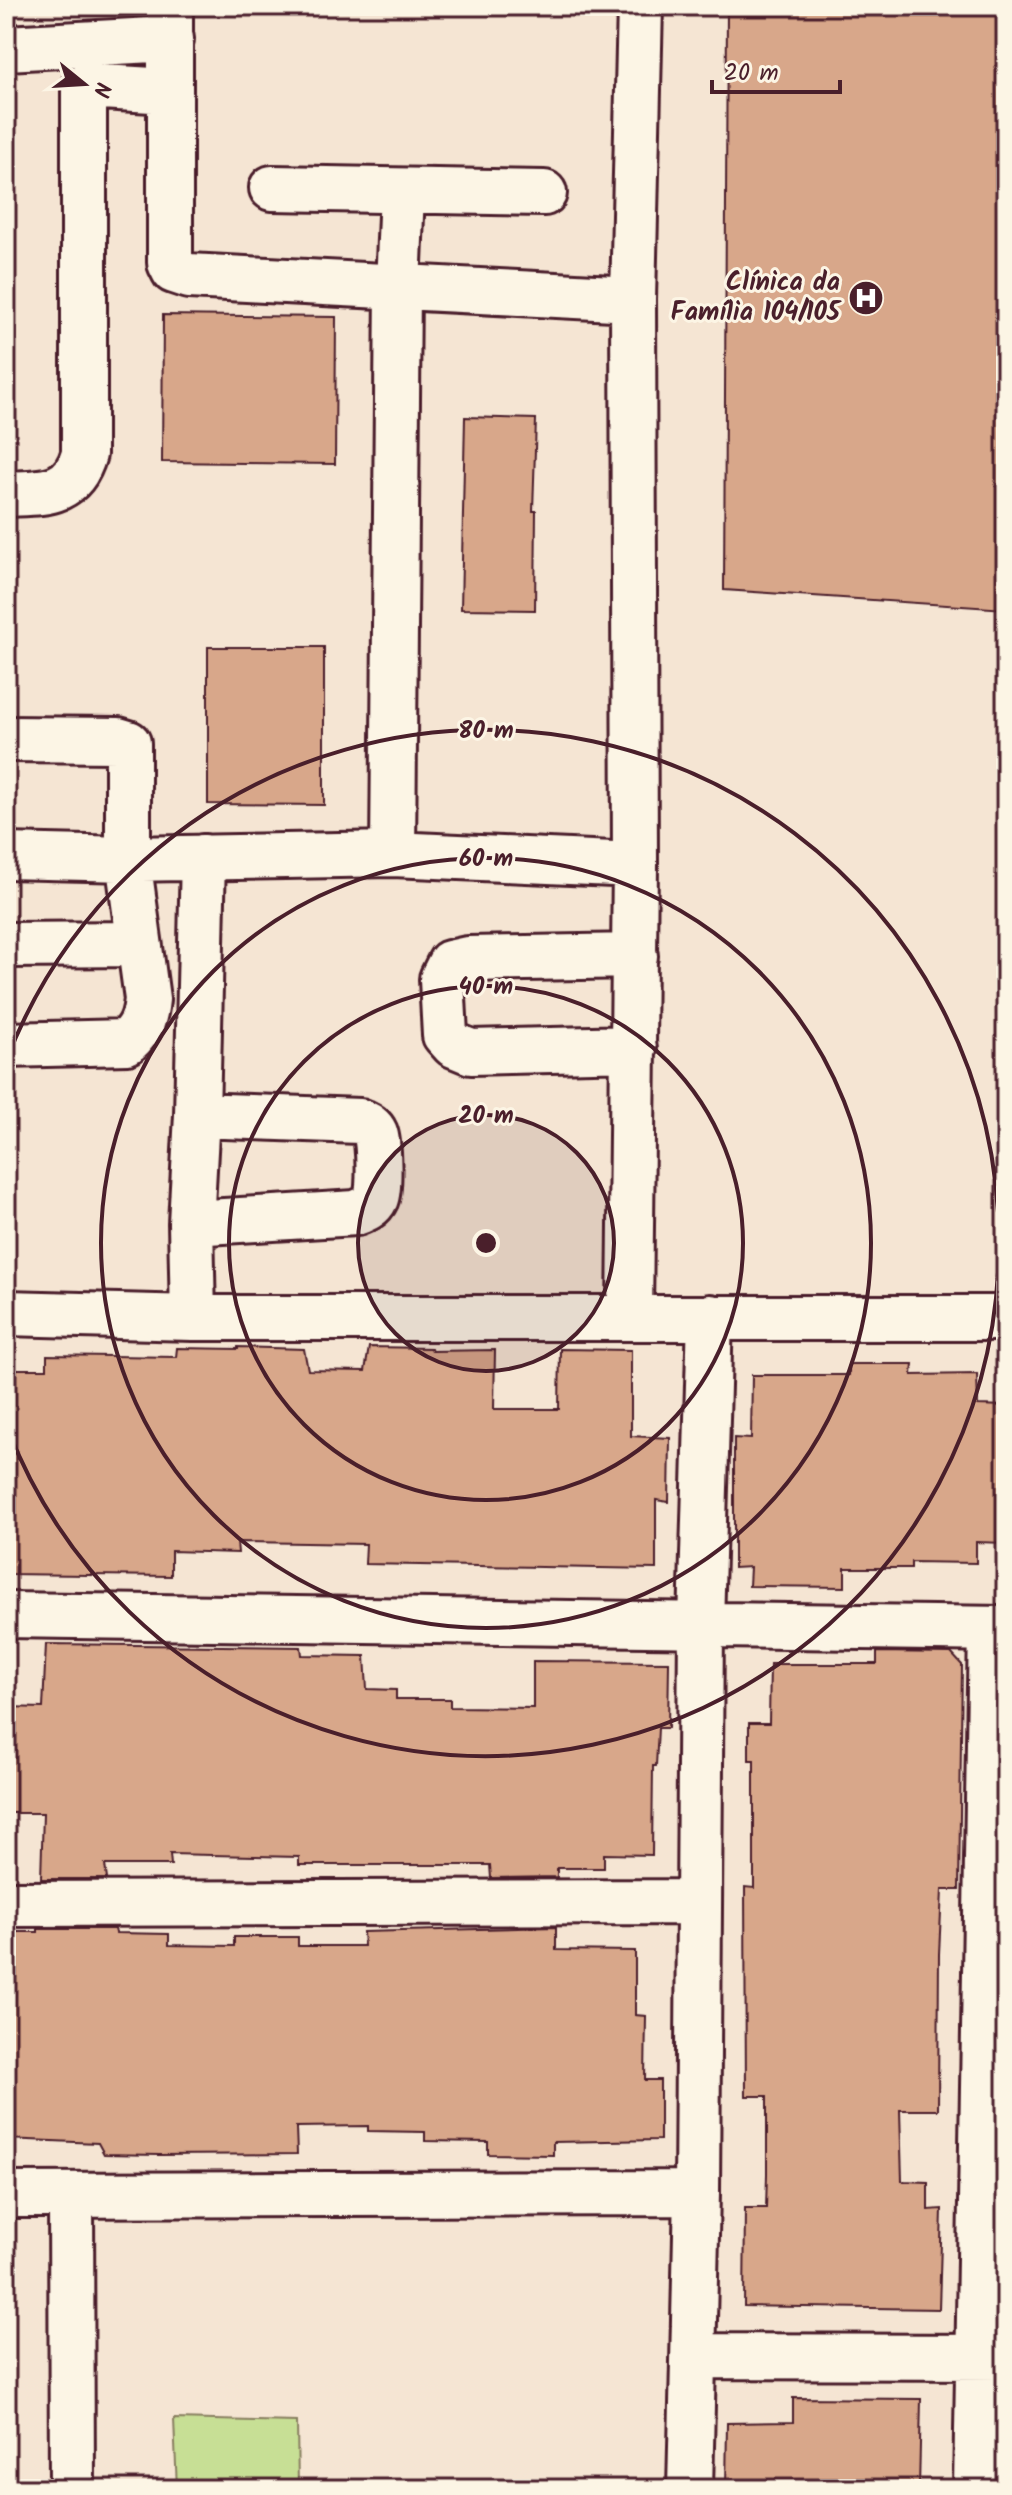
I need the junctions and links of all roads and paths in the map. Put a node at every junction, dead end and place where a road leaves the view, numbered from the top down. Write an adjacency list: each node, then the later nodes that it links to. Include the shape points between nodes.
1 (640, 6): 10 (street)
2 (170, 23): 4 (street); 5 (street)
3 (6, 48): 4 (street)
4 (86, 65): 5 (street); 11 (street, via 84,454 80,468 62,487)
5 (170, 91): 9 (street, via 174,271)
6 (272, 188): 7 (street)
7 (402, 192): 8 (street); 9 (street)
8 (544, 193)
9 (398, 286): 10 (street); 13 (street)
10 (633, 299): 17 (street)
11 (6, 494)
12 (6, 739): 16 (street, via 128,743)
13 (393, 854): 15 (street); 17 (street)
14 (6, 856): 16 (street)
15 (203, 857): 16 (street); 23 (street)
16 (128, 859): 18 (street)
17 (635, 865): 20 (street)
18 (139, 944): 19 (street); 21 (street, via 145,1019 127,1042)
19 (6, 945)
20 (635, 956): 22 (street); 22 (street, via 468,959 450,963 442,979 445,1035 471,1052)
21 (6, 1045)
22 (634, 1048): 26 (street)
23 (197, 1115): 24 (street); 24 (street, via 360,1121 375,1132 377,1187 368,1208 356,1213)
24 (191, 1223): 28 (street)
25 (6, 1313): 28 (street)
26 (630, 1316): 27 (street); 28 (street)
27 (710, 1317): 29 (street); 31 (street)
28 (193, 1318)
29 (1006, 1318)
30 (6, 1615): 31 (street)
31 (701, 1623): 32 (street); 33 (street)
32 (998, 1629): 39 (street)
33 (699, 1902): 34 (street); 35 (street)
34 (6, 1904)
35 (697, 2193): 37 (street); 38 (street)
36 (6, 2195): 37 (street)
37 (71, 2196): 40 (street)
38 (694, 2356): 39 (street); 41 (street)
39 (991, 2356): 42 (street)
40 (72, 2489)
41 (690, 2489)
42 (976, 2489)

